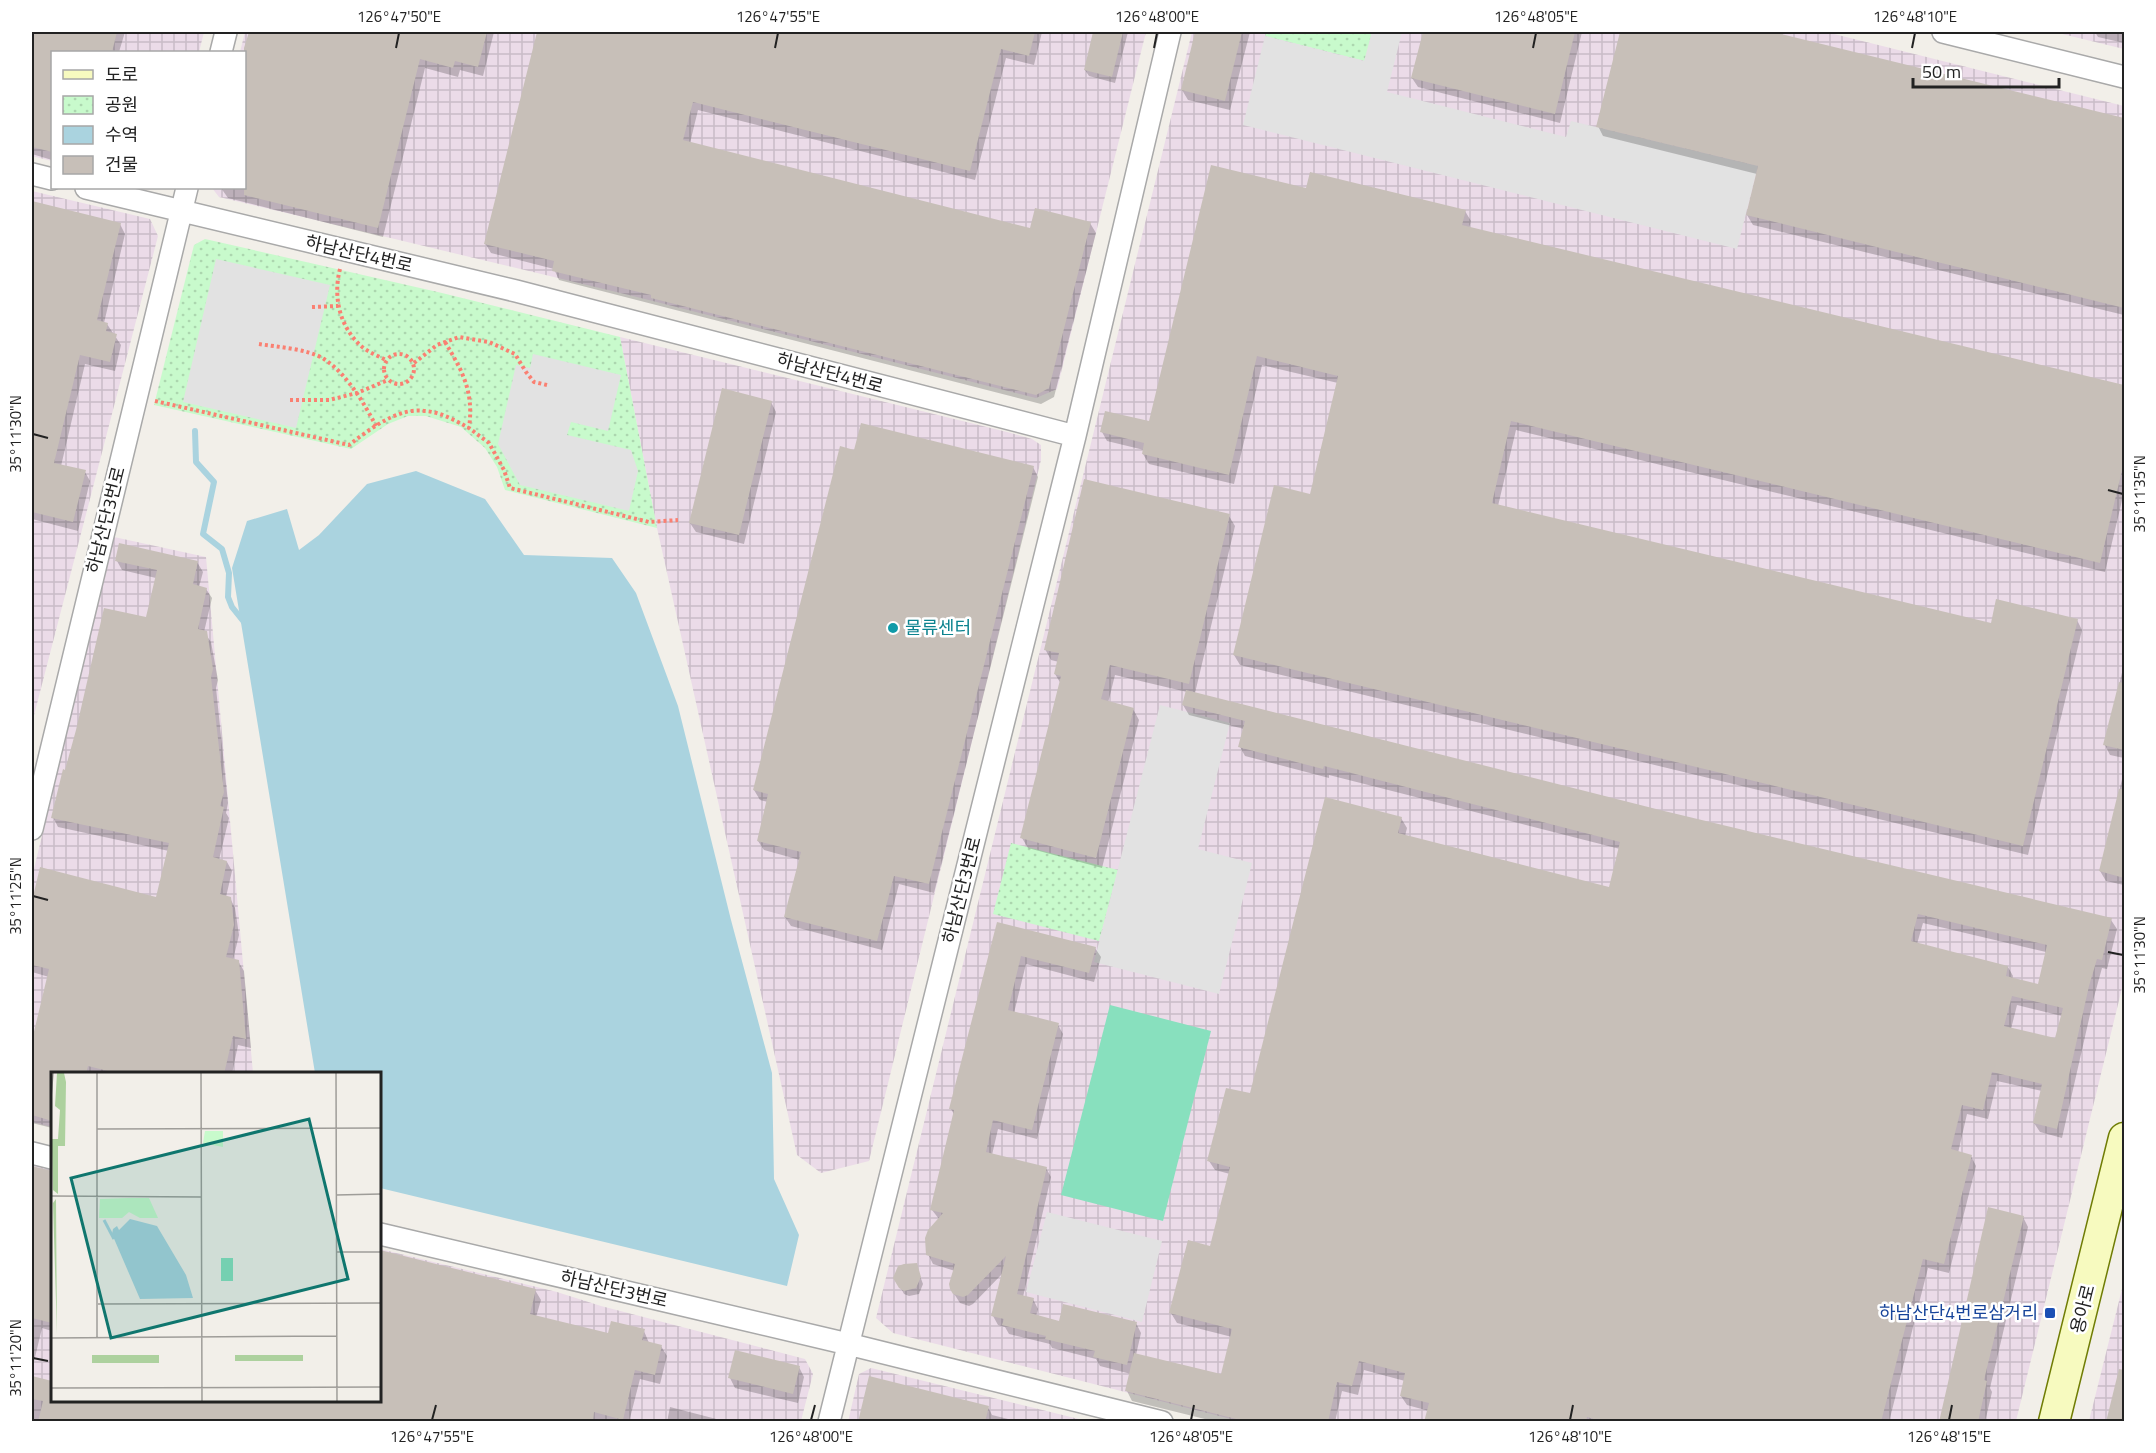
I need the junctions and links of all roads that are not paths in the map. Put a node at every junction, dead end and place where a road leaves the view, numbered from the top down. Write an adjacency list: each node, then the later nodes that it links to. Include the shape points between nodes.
1 (226, 32): 4 (street)
2 (1170, 32): 11 (street)
3 (1943, 32): 5 (street)
4 (221, 51)
5 (2124, 77)
6 (32, 174): 7 (street)
7 (51, 179)
8 (90, 189): 10 (street, 하남산단4번로)
9 (187, 189): 10 (street)
10 (181, 211): 11 (street, 하남산단4번로, via 516,291); 12 (street, 하남산단3번로)
11 (1075, 436): 18 (street, 하남산단3번로)
12 (32, 829)
13 (2124, 1138): 16 (street, 용아로)
14 (32, 1153): 15 (street)
15 (51, 1158)
16 (2118, 1198): 21 (street, 용아로)
17 (381, 1234): 18 (street, 하남산단3번로)
18 (849, 1344): 19 (street, 하남산단3번로); 20 (street, 하남산단3번로)
19 (829, 1422)
20 (1162, 1422)
21 (2054, 1422)

